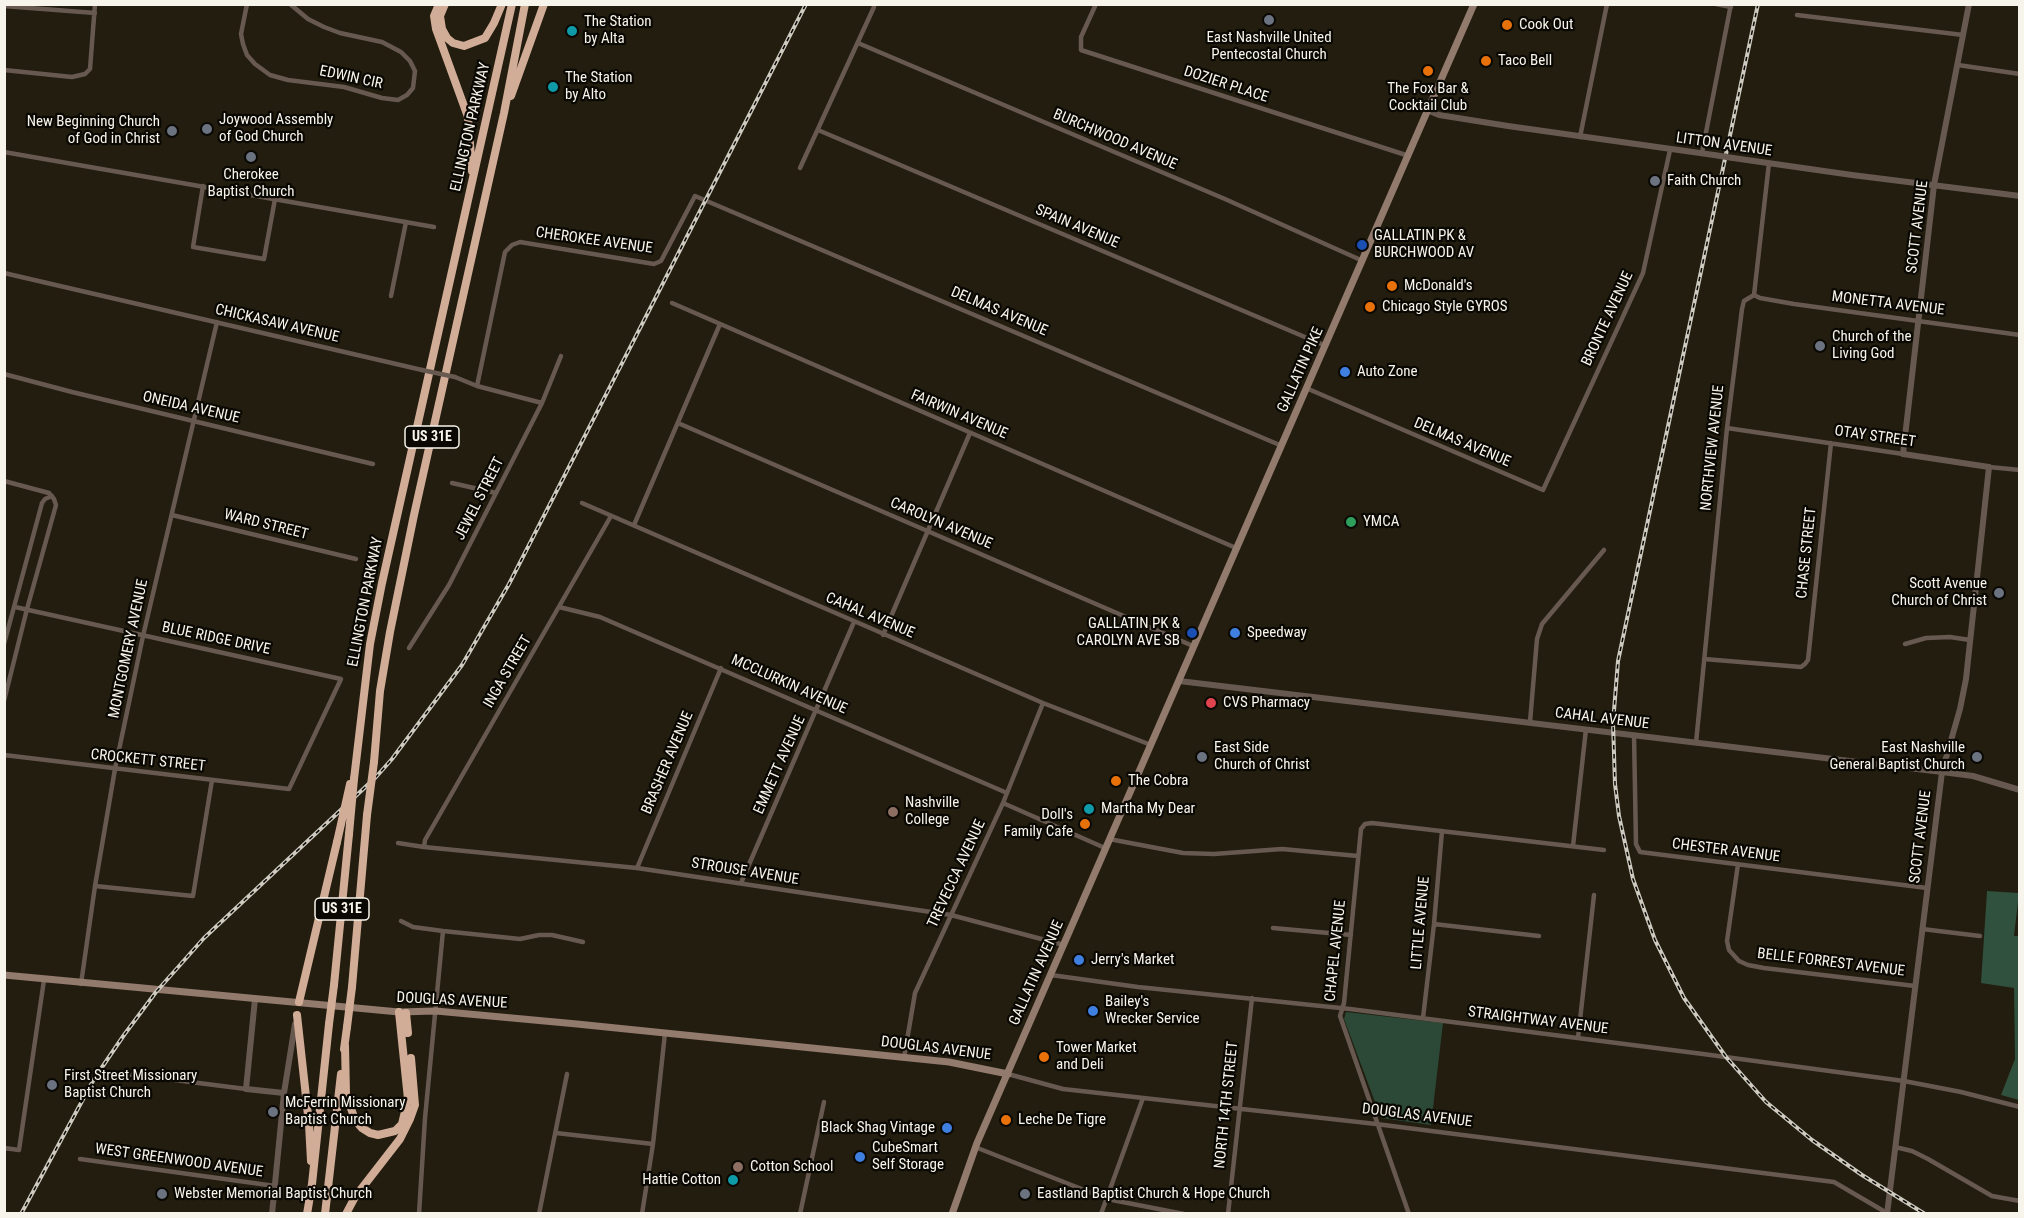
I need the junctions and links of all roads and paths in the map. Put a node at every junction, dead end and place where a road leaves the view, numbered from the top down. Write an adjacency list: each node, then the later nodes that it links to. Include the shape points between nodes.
1 (95, 4): 18 (street)
2 (247, 4): 3 (street, EDWIN CIR, via 243,44 247,55 270,75 398,100 413,88 415,71 401,52 382,42 324,27)
3 (290, 4)
4 (438, 4): 35 (highway, via 434,16 436,29 468,117)
5 (445, 4): 6 (highway, via 440,16 442,29 453,43 464,46 485,39)
6 (502, 4)
7 (512, 4): 35 (highway, ELLINGTON PARKWAY / US 31E)
8 (525, 4): 26 (highway, ELLINGTON PARKWAY / US 31E)
9 (544, 4): 26 (highway)
10 (1096, 4): 32 (street, DOZIER PLACE, via 1081,37 1082,50)
11 (1474, 4): 25 (main road, GALLATIN PIKE)
12 (1607, 4): 28 (street)
13 (1716, 4): 16 (street)
14 (1969, 4): 20 (street, SCOTT AVENUE)
15 (4, 6): 18 (street)
16 (1731, 6): 31 (street)
17 (873, 7): 21 (street)
18 (94, 13): 23 (street, via 90,69 85,74 72,77)
19 (1797, 15): 20 (street)
20 (1963, 35): 22 (street, SCOTT AVENUE)
21 (858, 43): 27 (street); 43 (street, BURCHWOOD AVENUE)
22 (1958, 65): 24 (street); 36 (street, SCOTT AVENUE)
23 (4, 70)
24 (2019, 74)
25 (1427, 110): 28 (street, LITTON AVENUE); 32 (main road, GALLATIN PIKE)
26 (504, 113): 152 (highway, ELLINGTON PARKWAY / US 31E, bridge, via 390,632 380,691)
27 (818, 130): 34 (street); 52 (street, SPAIN AVENUE)
28 (1580, 137): 29 (street, LITTON AVENUE)
29 (1670, 150): 31 (street, LITTON AVENUE); 70 (street, BRONTE AVENUE, via 1640,281)
30 (4, 152): 37 (street)
31 (1702, 153): 33 (street, LITTON AVENUE, bridge)
32 (1409, 156): 43 (main road, GALLATIN PIKE)
33 (1769, 163): 36 (street, LITTON AVENUE); 45 (street, NORTHVIEW AVENUE)
34 (800, 168)
35 (472, 182): 107 (highway, ELLINGTON PARKWAY / US 31E, via 382,583)
36 (1934, 185): 38 (street, LITTON AVENUE); 48 (street, SCOTT AVENUE)
37 (203, 186): 39 (street); 39 (street, via 193,247 264,260)
38 (2019, 196)
39 (274, 199): 41 (street)
40 (707, 200): 55 (street, CHEROKEE AVENUE, via 695,196 668,251 654,264 519,242 512,245 505,252); 63 (street, DELMAS AVENUE)
41 (406, 222): 42 (street); 46 (street)
42 (434, 227)
43 (1363, 261): 52 (main road, GALLATIN PIKE)
44 (4, 273): 49 (street, CHICKASAW AVENUE)
45 (1754, 295): 48 (street, MONETTA AVENUE); 60 (street, NORTHVIEW AVENUE, via 1744,301 1742,309)
46 (391, 296)
47 (672, 303): 50 (street, FAIRWIN AVENUE)
48 (1918, 320): 51 (street, MONETTA AVENUE); 64 (street, SCOTT AVENUE)
49 (217, 322): 55 (street, CHICKASAW AVENUE, bridge, via 455,377); 58 (street, MONTGOMERY AVENUE)
50 (720, 324): 59 (street); 61 (street, FAIRWIN AVENUE)
51 (2019, 335)
52 (1326, 346): 56 (main road, GALLATIN PIKE)
53 (561, 356): 57 (street, JEWEL STREET)
54 (4, 374): 58 (street, ONEIDA AVENUE)
55 (477, 386): 57 (street, CHICKASAW AVENUE)
56 (1306, 388): 63 (main road, GALLATIN PIKE); 70 (street, DELMAS AVENUE)
57 (542, 403): 71 (street, JEWEL STREET)
58 (194, 421): 65 (street, ONEIDA AVENUE); 74 (street, MONTGOMERY AVENUE)
59 (678, 423): 76 (street); 77 (street, CAROLYN AVENUE)
60 (1727, 428): 62 (street, OTAY STREET); 92 (street, NORTHVIEW AVENUE)
61 (970, 433): 77 (street); 78 (street, FAIRWIN AVENUE)
62 (1831, 443): 64 (street, OTAY STREET); 92 (street, CHASE STREET, via 1808,660 1800,667)
63 (1282, 446): 78 (main road, GALLATIN PIKE)
64 (1903, 454): 66 (street, OTAY STREET)
65 (373, 464)
66 (1989, 467): 67 (street, OTAY STREET); 87 (street, SCOTT AVENUE)
67 (2019, 470)
68 (4, 481): 72 (street)
69 (452, 483): 71 (street)
70 (1543, 490)
71 (496, 493): 91 (street, JEWEL STREET, via 449,585)
72 (52, 496): 81 (street, via 42,502); 83 (street, via 56,505)
73 (582, 502): 75 (street, CAHAL AVENUE)
74 (172, 515): 80 (street, WARD STREET); 86 (street, MONTGOMERY AVENUE)
75 (610, 516): 76 (street, CAHAL AVENUE); 82 (street, INGA STREET)
76 (634, 525): 84 (street, CAHAL AVENUE)
77 (927, 531): 85 (street); 90 (street, CAROLYN AVENUE)
78 (1236, 548): 90 (main road, GALLATIN PIKE)
79 (1604, 550): 98 (street, via 1542,624 1537,639)
80 (356, 560)
81 (15, 606): 83 (street, BLUE RIDGE DRIVE); 88 (street)
82 (560, 607): 93 (street, MCCLURKIN AVENUE, via 600,617); 116 (street, INGA STREET)
83 (27, 609): 86 (street, BLUE RIDGE DRIVE); 95 (street)
84 (854, 622): 85 (street, CAHAL AVENUE); 97 (street, EMMETT AVENUE)
85 (883, 634): 96 (street, CAHAL AVENUE)
86 (143, 636): 104 (street, MONTGOMERY AVENUE); 108 (street, BLUE RIDGE DRIVE, via 341,679)
87 (1970, 640): 89 (street, via 1926,638); 105 (street, SCOTT AVENUE, via 1962,699)
88 (4, 644)
89 (1905, 644)
90 (1194, 646): 94 (main road, GALLATIN PIKE)
91 (410, 648)
92 (1704, 659): 101 (street, NORTHVIEW AVENUE)
93 (721, 668): 97 (street, MCCLURKIN AVENUE); 121 (street, BRASHER AVENUE)
94 (1179, 681): 98 (street, CAHAL AVENUE); 102 (main road, GALLATIN PIKE)
95 (4, 701)
96 (1043, 703): 102 (street, CAHAL AVENUE); 110 (street, TREVECCA AVENUE)
97 (816, 711): 110 (street, MCCLURKIN AVENUE); 122 (street, EMMETT AVENUE)
98 (1530, 722): 99 (street, CAHAL AVENUE)
99 (1586, 729): 100 (street, CAHAL AVENUE); 115 (street)
100 (1634, 735): 101 (street, CAHAL AVENUE); 120 (street, CHESTER AVENUE, via 1636,844 1640,852)
101 (1696, 743): 105 (street, CAHAL AVENUE)
102 (1151, 745): 113 (main road, GALLATIN AVENUE)
103 (4, 755): 104 (street, CROCKETT STREET)
104 (115, 769): 106 (street, CROCKETT STREET); 123 (street, MONTGOMERY AVENUE)
105 (1942, 772): 109 (street, CAHAL AVENUE); 124 (street, SCOTT AVENUE)
106 (212, 780): 108 (street, CROCKETT STREET); 123 (street, via 193,896)
107 (352, 782): 144 (highway, bridge); 171 (highway, US 31E, bridge)
108 (289, 789)
109 (2019, 790)
110 (1007, 794): 111 (street, TREVECCA AVENUE)
111 (1003, 803): 117 (street); 126 (street, TREVECCA AVENUE)
112 (1442, 831): 115 (street); 119 (street, CHAPEL AVENUE, via 1365,824); 128 (street, LITTLE AVENUE)
113 (1109, 839): 117 (main road, GALLATIN AVENUE); 119 (street, via 1183,853 1282,849)
114 (398, 843): 116 (street, STROUSE AVENUE)
115 (1573, 846): 118 (street)
116 (424, 847): 121 (street, STROUSE AVENUE)
117 (1105, 848): 136 (main road, GALLATIN AVENUE)
118 (1604, 850)
119 (1358, 856): 132 (street, CHAPEL AVENUE)
120 (1738, 864): 124 (street, CHESTER AVENUE); 141 (street, BELLE FORREST AVENUE, via 1727,941 1728,950 1738,961 1764,968)
121 (637, 868): 122 (street, STROUSE AVENUE)
122 (741, 883): 126 (street, STROUSE AVENUE)
123 (95, 886): 140 (street, MONTGOMERY AVENUE)
124 (1927, 888): 130 (street, SCOTT AVENUE)
125 (1594, 895): 151 (street)
126 (951, 915): 136 (street, STROUSE AVENUE); 153 (street, TREVECCA AVENUE, via 915,993)
127 (401, 921): 131 (street, via 413,927)
128 (1434, 924): 133 (street); 149 (street, LITTLE AVENUE)
129 (1273, 928): 132 (street)
130 (1922, 930): 134 (street); 141 (street, SCOTT AVENUE)
131 (443, 931): 135 (street, via 520,939 552,935); 146 (street)
132 (1351, 935): 145 (street, CHAPEL AVENUE)
133 (1539, 936)
134 (1980, 936)
135 (583, 942)
136 (1064, 945): 138 (main road, GALLATIN AVENUE)
137 (4, 975): 139 (main road, DOUGLAS AVENUE)
138 (1051, 975): 142 (street, STRAIGHTWAY AVENUE); 156 (main road, GALLATIN AVENUE)
139 (44, 980): 140 (main road, DOUGLAS AVENUE); 169 (street, via 20,1150)
140 (81, 984): 143 (main road, DOUGLAS AVENUE)
141 (1915, 986): 157 (street, SCOTT AVENUE)
142 (1252, 998): 145 (street, STRAIGHTWAY AVENUE); 163 (street, NORTH 14TH STREET)
143 (255, 999): 144 (main road, DOUGLAS AVENUE); 158 (street)
144 (299, 1002): 147 (main road, DOUGLAS AVENUE); 148 (main road)
145 (1342, 1009): 149 (street, STRAIGHTWAY AVENUE); 164 (street, CHAPEL AVENUE, via 1340,1016)
146 (436, 1011): 147 (main road, DOUGLAS AVENUE); 150 (main road, DOUGLAS AVENUE); 179 (street)
147 (402, 1012): 152 (highway, via 408,1099 402,1124 395,1131 370,1133 355,1120 346,1094); 178 (highway, via 415,1098 411,1119)
148 (297, 1016): 159 (street); 171 (highway)
149 (1423, 1018): 151 (street, STRAIGHTWAY AVENUE)
150 (665, 1033): 153 (main road, DOUGLAS AVENUE); 166 (street)
151 (1578, 1038): 157 (street, STRAIGHTWAY AVENUE)
152 (345, 1045): 177 (highway, ELLINGTON PARKWAY / US 31E)
153 (904, 1058): 156 (main road, DOUGLAS AVENUE)
154 (127, 1074): 158 (street)
155 (567, 1074): 165 (street)
156 (1008, 1074): 160 (street, DOUGLAS AVENUE, via 1063,1089); 167 (main road, GALLATIN AVENUE)
157 (1904, 1082): 162 (street, STRAIGHTWAY AVENUE); 168 (street, SCOTT AVENUE)
158 (246, 1089): 159 (street)
159 (284, 1094): 172 (street)
160 (1143, 1098): 163 (street, DOUGLAS AVENUE); 173 (street)
161 (824, 1102): 182 (street)
162 (2019, 1107)
163 (1238, 1109): 164 (street, DOUGLAS AVENUE); 186 (street, NORTH 14TH STREET)
164 (1376, 1124): 187 (street, CHAPEL AVENUE); 188 (street, DOUGLAS AVENUE, via 1834,1182)
165 (556, 1133): 166 (street); 180 (street)
166 (653, 1144): 181 (street)
167 (975, 1147): 173 (street); 183 (main road, GALLATIN AVENUE)
168 (1895, 1147): 174 (street, via 1928,1159 1992,1196); 188 (street, SCOTT AVENUE)
169 (4, 1148)
170 (80, 1159): 172 (street, WEST GREENWOOD AVENUE)
171 (312, 1184): 176 (highway, US 31E)
172 (275, 1186): 175 (street)
173 (1107, 1199): 184 (street); 185 (street)
174 (2019, 1201)
175 (272, 1214)
176 (307, 1214)
177 (325, 1214)
178 (346, 1214)
179 (419, 1214)
180 (539, 1214)
181 (642, 1214)
182 (800, 1214)
183 (952, 1214)
184 (1101, 1214)
185 (1184, 1214)
186 (1228, 1214)
187 (1410, 1214)
188 (1887, 1214)

